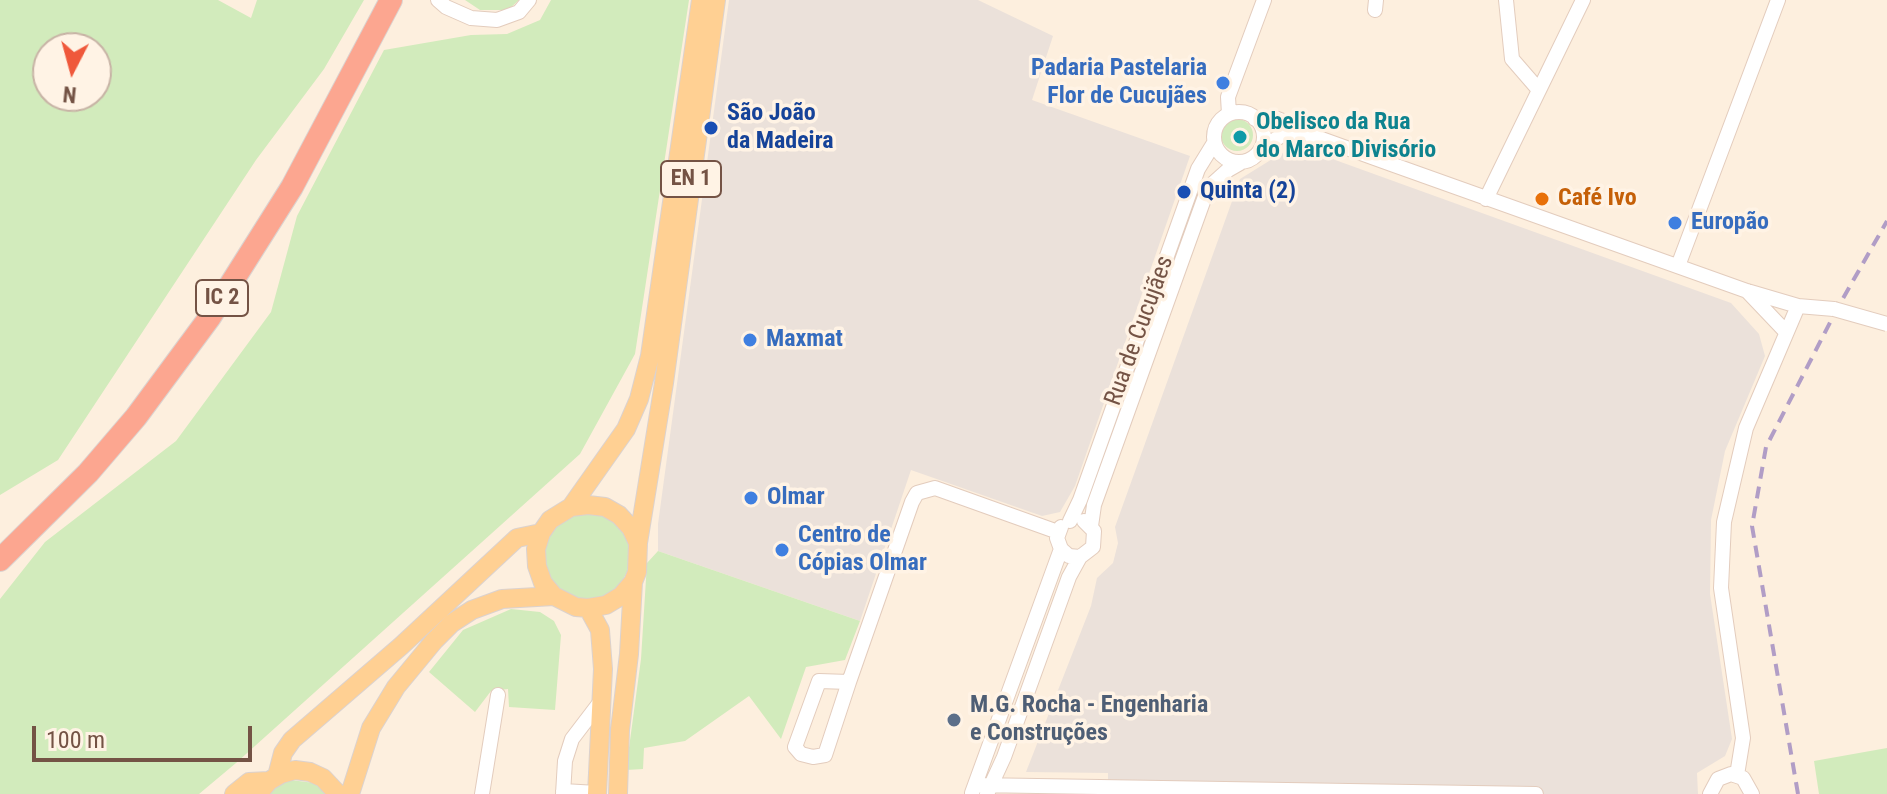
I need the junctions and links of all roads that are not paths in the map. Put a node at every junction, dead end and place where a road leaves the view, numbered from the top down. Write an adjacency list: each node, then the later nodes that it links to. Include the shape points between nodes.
1 (379, 0): 30 (highway, IC 2, via 283,182 202,311 128,412)
2 (391, 0): 33 (highway, IC 2, via 292,187 210,317 88,473)
3 (438, 0): 4 (street, via 471,18 497,20 519,12)
4 (529, 0)
5 (701, 0): 24 (main road, EN 1, via 647,370 626,429)
6 (716, 0): 29 (main road, EN 1)
7 (1264, 0): 12 (street, via 1228,97)
8 (1506, 0): 11 (street, via 1512,59)
9 (1583, 0): 11 (street)
10 (1778, 0): 19 (street)
11 (1538, 89): 18 (street)
12 (1229, 114): 13 (street); 15 (street, via 1217,125)
13 (1255, 119): 14 (street, via 1275,118); 16 (street, via 1263,132)
14 (1305, 133): 16 (street, via 1281,136); 18 (street)
15 (1214, 143): 17 (street, via 1227,159); 25 (street, Rua de Cucujães, via 1198,169)
16 (1261, 148): 17 (street)
17 (1242, 162): 26 (street, Rua de Cucujães, via 1208,188 1094,505)
18 (1486, 199): 19 (street)
19 (1678, 266): 20 (street)
20 (1747, 291): 21 (street); 23 (street)
21 (1798, 306): 22 (street, bridge, via 1834,309); 23 (street)
22 (1887, 324)
23 (1786, 332): 40 (street, via 1746,428 1724,522 1721,588 1743,738)
24 (571, 507): 28 (main road); 29 (main road, via 605,507 631,528)
25 (1070, 521): 26 (street); 27 (street, Rua de Cucujães)
26 (1091, 526): 32 (street, Rua de Cucujães, via 1095,542)
27 (1058, 532): 31 (street); 37 (street, via 935,488 917,493)
28 (541, 533): 35 (main road, via 537,566); 41 (main road, via 517,538 292,740)
29 (638, 543): 34 (main road)
30 (0, 544)
31 (1061, 549): 32 (street); 42 (street)
32 (1080, 557): 42 (street, Rua de Cucujães, via 1004,757)
33 (0, 560)
34 (633, 582): 36 (main road, via 606,605); 50 (main road)
35 (554, 596): 36 (main road); 47 (main road, via 502,599 452,623 396,687 371,728)
36 (588, 608): 39 (main road, via 600,630)
37 (849, 682): 37 (street, via 819,681 795,747 801,754 825,755)
38 (498, 695): 48 (street)
39 (601, 701): 43 (street, via 572,739); 49 (main road)
40 (1737, 775): 52 (street, via 1718,779); 53 (street)
41 (268, 784): 45 (main road, via 249,782); 46 (main road, via 295,770 310,772)
42 (981, 789): 44 (street)
43 (563, 792): 49 (street)
44 (1398, 793): 51 (street)
45 (234, 794)
46 (338, 794)
47 (350, 794)
48 (482, 794)
49 (597, 794)
50 (618, 794)
51 (1536, 794)
52 (1710, 794)
53 (1752, 794)

